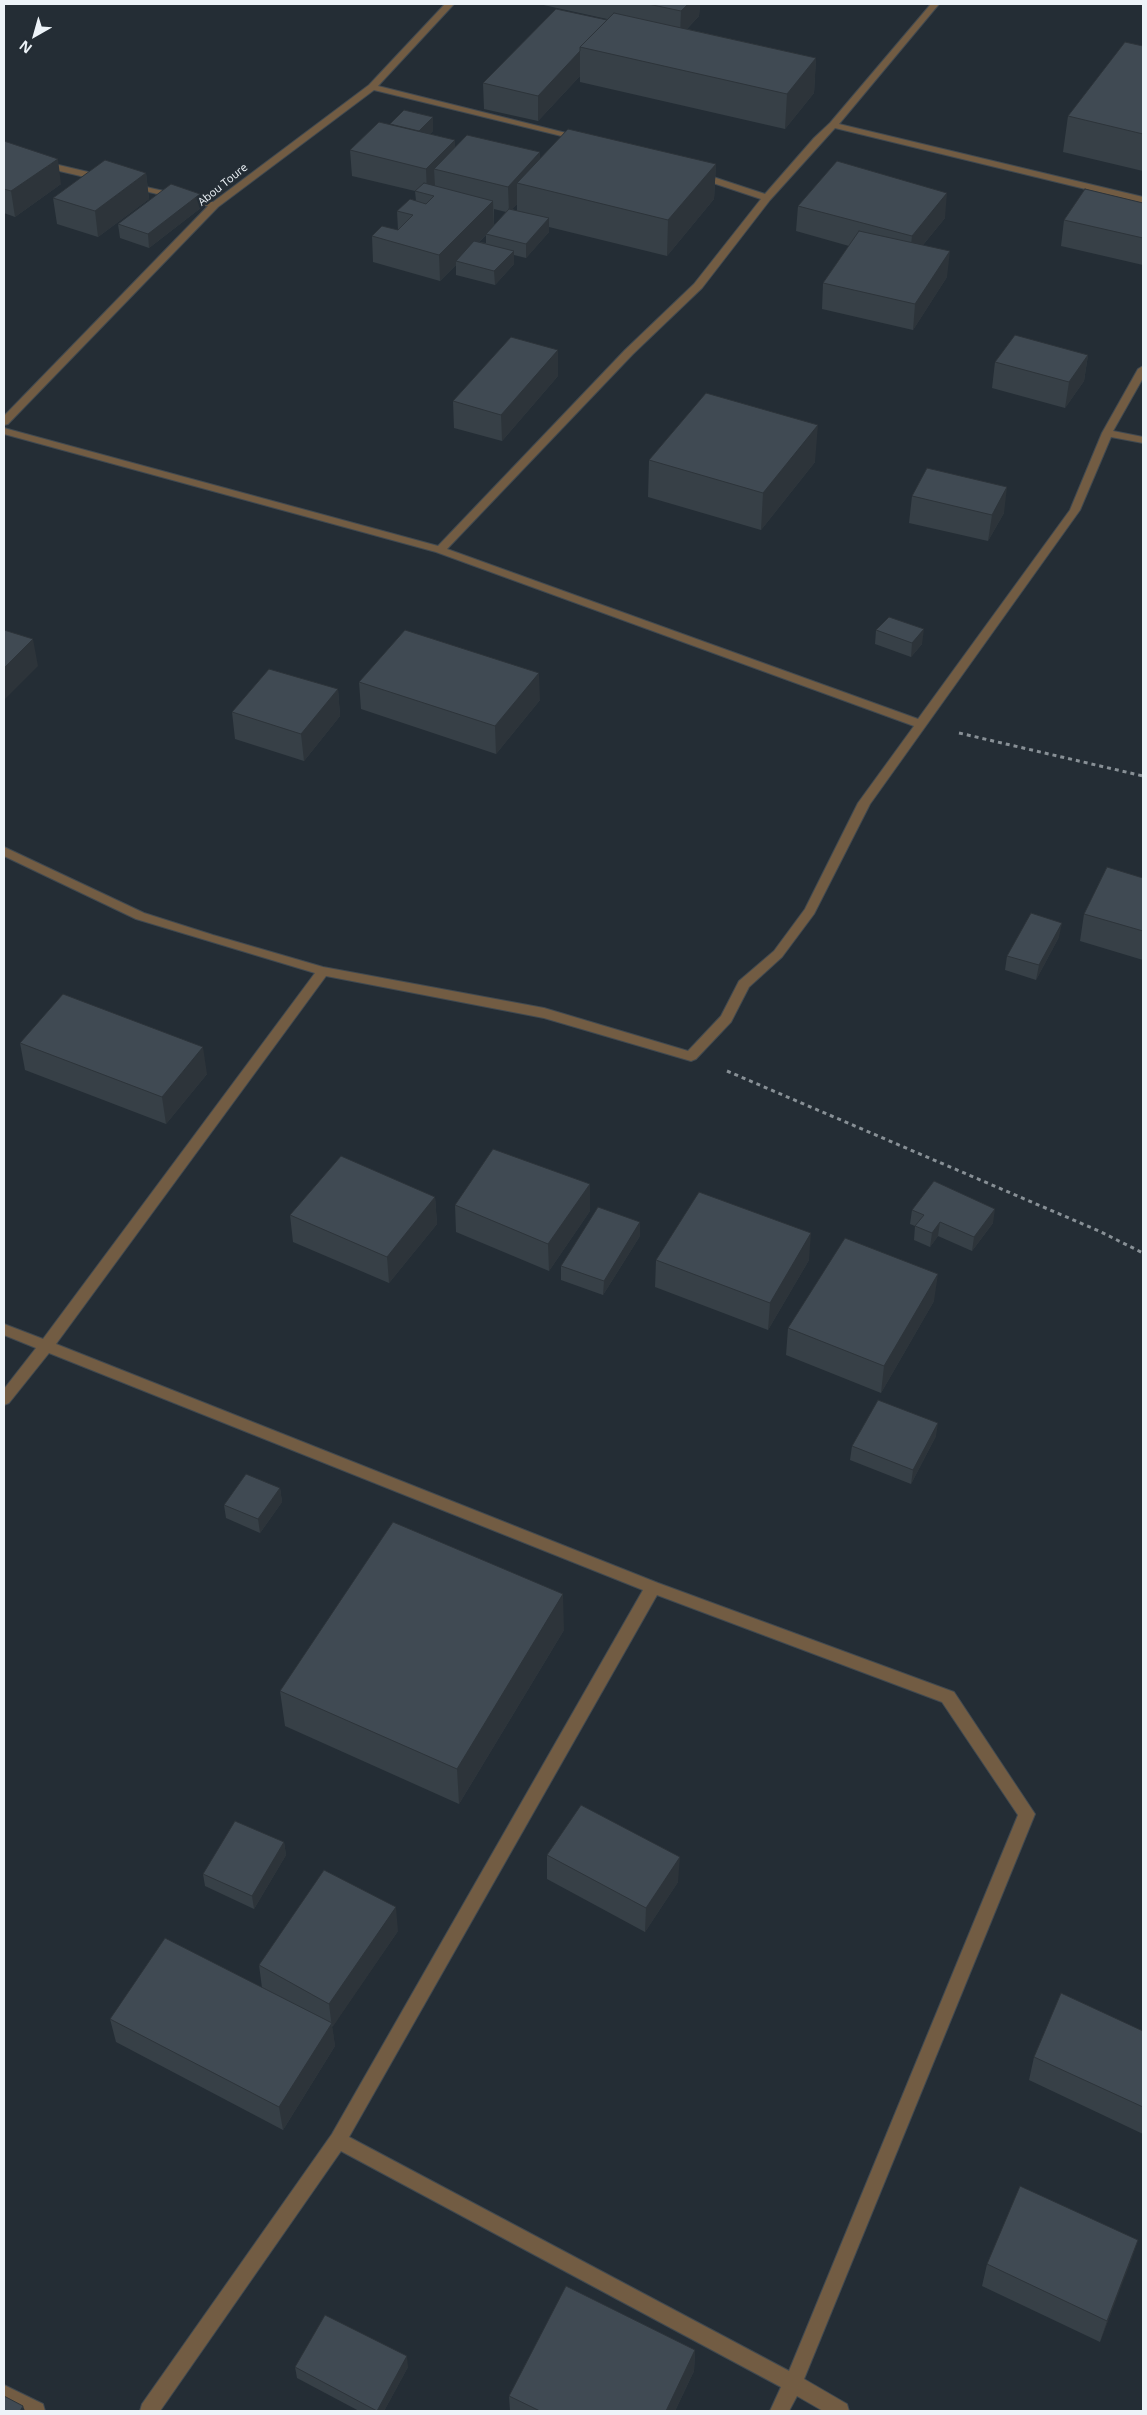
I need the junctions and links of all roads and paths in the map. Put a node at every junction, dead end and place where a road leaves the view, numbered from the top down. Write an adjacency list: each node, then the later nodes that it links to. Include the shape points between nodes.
1 (450, 4): 3 (street, Abou Toure)
2 (935, 4): 4 (street)
3 (372, 87): 5 (street); 10 (street, Abou Toure)
4 (833, 125): 8 (street); 9 (street)
5 (588, 141)
6 (4, 155): 10 (street)
7 (692, 173): 8 (street)
8 (767, 198): 16 (street, via 698,286 630,352)
9 (1143, 200)
10 (215, 205): 12 (street, Abou Toure)
11 (1143, 369): 14 (street)
12 (4, 422)
13 (4, 431): 16 (street)
14 (1107, 433): 15 (street); 17 (street, via 1075,510)
15 (1143, 440)
16 (440, 550): 17 (street)
17 (921, 724): 18 (path); 21 (street, via 864,803 810,911 778,954 744,984 726,1019)
18 (1143, 776)
19 (4, 851): 20 (street, via 140,916)
20 (323, 971): 21 (street, via 544,1013); 24 (street)
21 (691, 1056): 22 (path, via 1099,1231)
22 (1143, 1253)
23 (4, 1329): 24 (street)
24 (46, 1346): 25 (street); 26 (street)
25 (4, 1399)
26 (653, 1587): 27 (street); 28 (street, via 948,1696 1027,1814)
27 (338, 2140): 28 (street); 31 (street)
28 (793, 2383): 32 (street); 33 (street)
29 (4, 2394): 30 (street)
30 (36, 2411)
31 (150, 2411)
32 (779, 2411)
33 (840, 2411)

